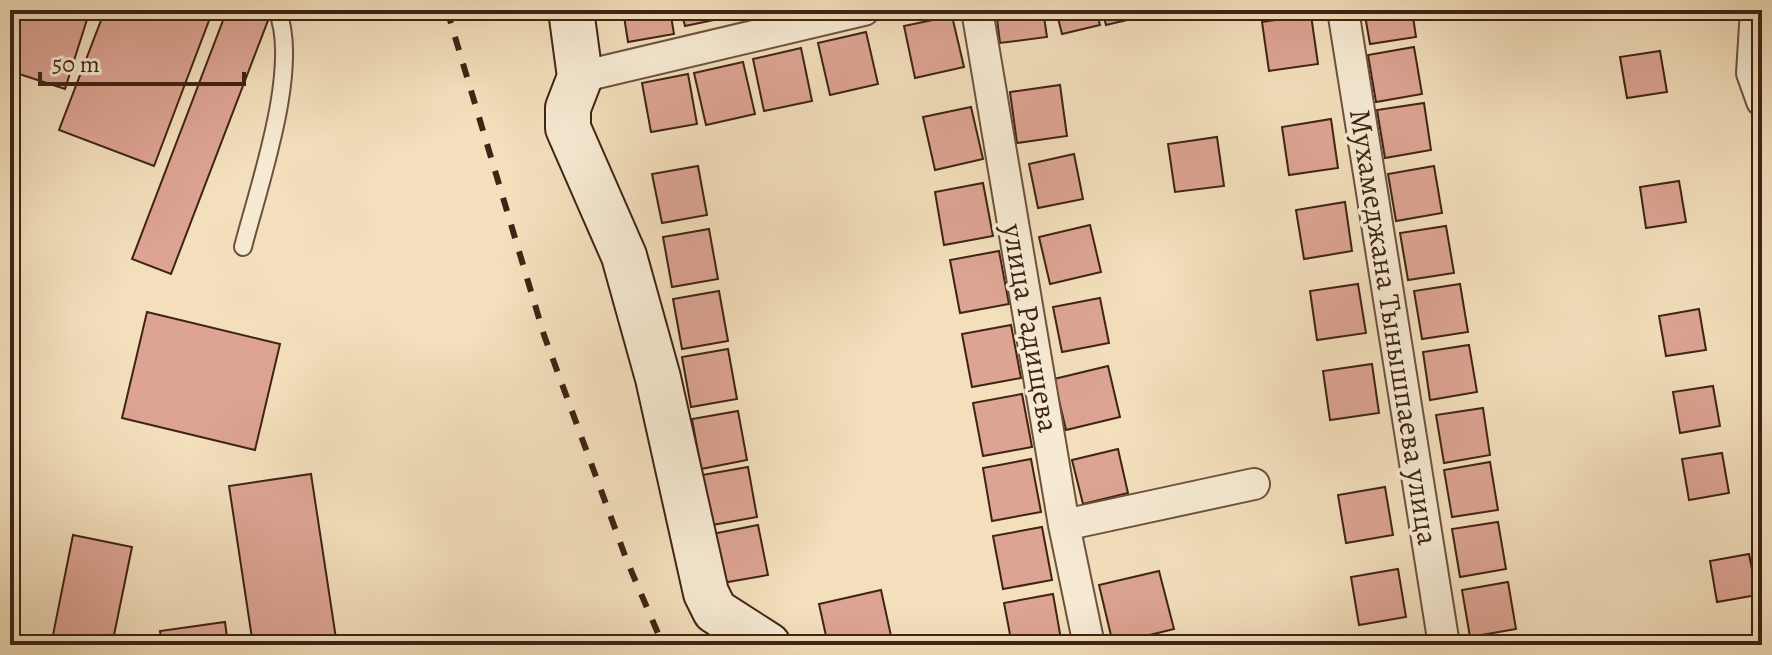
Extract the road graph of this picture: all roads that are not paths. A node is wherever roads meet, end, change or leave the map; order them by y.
1 (277, 10) edge
2 (571, 10) edge
3 (864, 10) edge
4 (977, 10) edge
5 (1343, 10) edge
6 (1756, 10) edge
7 (580, 77) junction
8 (1762, 101) edge
9 (243, 247) dead end
10 (1254, 484) dead end
11 (1064, 525) junction
12 (768, 645) edge
13 (1089, 645) edge
14 (1444, 645) edge

1 - 9 lane
2 - 7 street
3 - 7 street
4 - 11 street, улица Радищева
5 - 14 street, Мухамеджана Тынышпаева улица
6 - 8 street
7 - 12 street
10 - 11 street
11 - 13 street, улица Радищева

